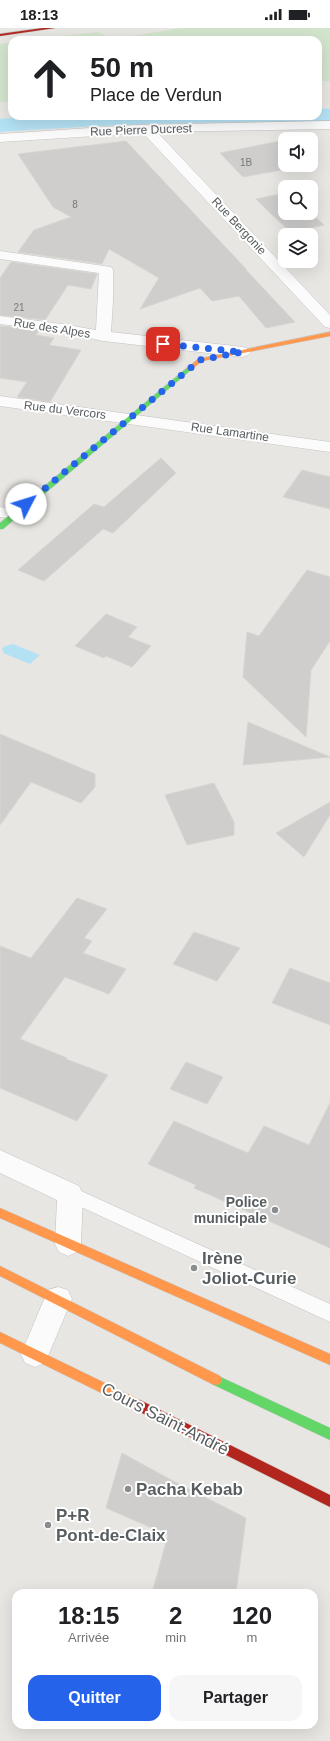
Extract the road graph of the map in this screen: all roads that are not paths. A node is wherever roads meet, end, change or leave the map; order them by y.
1 (53, 28) edge
2 (0, 35) edge
3 (330, 125) edge
4 (147, 128) junction
5 (0, 138) edge
6 (0, 255) edge
7 (0, 320) edge
8 (330, 324) edge
9 (330, 334) edge
10 (104, 336) junction
11 (242, 352) junction
12 (0, 401) edge
13 (131, 418) junction
14 (330, 446) edge
15 (8, 513) edge
16 (0, 527) edge
17 (0, 1161) edge
18 (70, 1194) junction
19 (0, 1213) edge
20 (68, 1244) junction
21 (0, 1271) edge
22 (58, 1299) junction
23 (330, 1313) edge
24 (0, 1337) edge
25 (35, 1354) junction
26 (330, 1360) edge
27 (330, 1434) edge
28 (330, 1501) edge

1 - 2 main road
3 - 4 street, Rue Pierre Ducrest
4 - 5 street, Rue Pierre Ducrest
4 - 8 street, Rue Bergonie
6 - 10 street
7 - 10 street, Rue des Alpes
9 - 11 main road
10 - 11 street, Rue des Alpes
11 - 13 main road
12 - 13 street, Rue du Vercors
13 - 14 street, Rue Lamartine
13 - 15 main road
15 - 16 main road
17 - 18 street
18 - 20 street
18 - 23 lane
19 - 20 main road
20 - 26 main road
21 - 22 main road
22 - 25 street
22 - 27 main road
24 - 25 main road, Cours Saint-André
25 - 28 main road, Cours Saint-André

